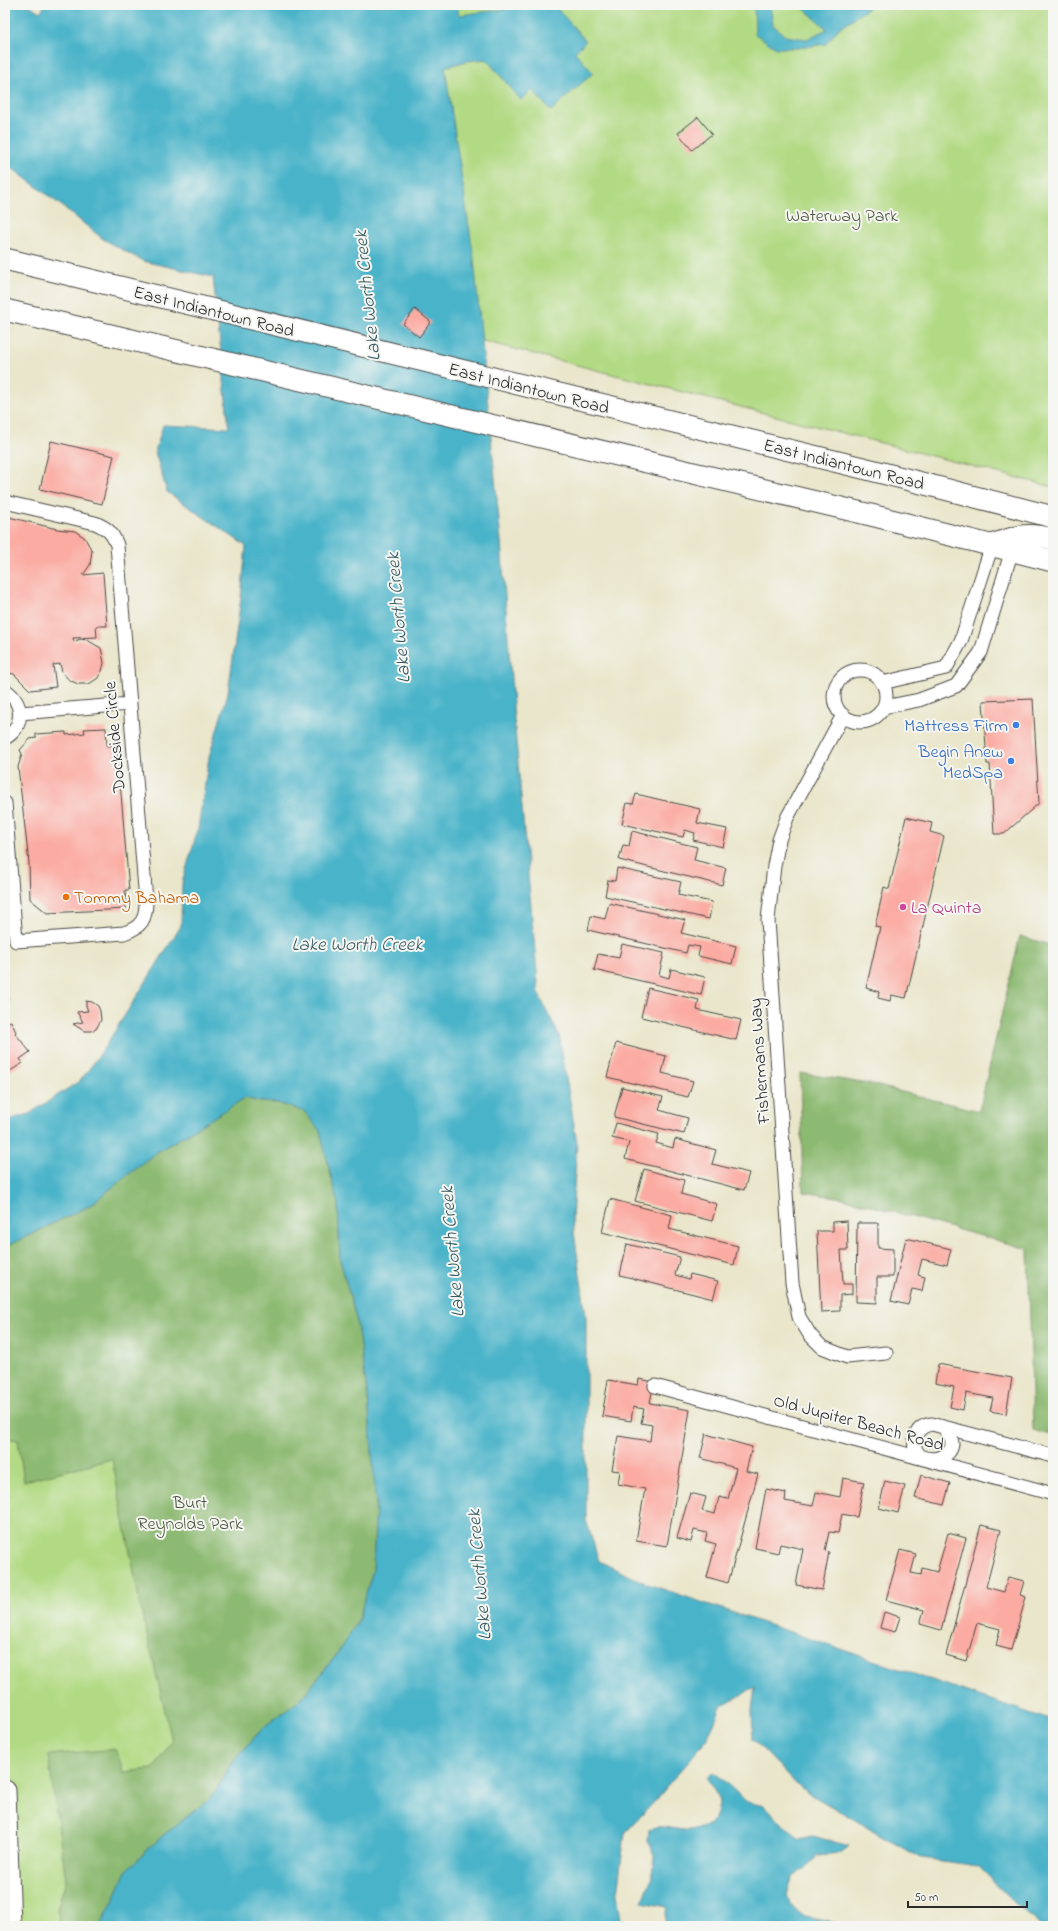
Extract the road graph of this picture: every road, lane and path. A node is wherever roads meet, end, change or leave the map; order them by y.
1 (5, 259) edge
2 (5, 310) edge
3 (5, 502) edge
4 (1053, 517) edge
5 (1053, 539) edge
6 (992, 545) junction
7 (1012, 550) junction
8 (1053, 561) edge
9 (882, 683) junction
10 (5, 690) edge
11 (130, 704) junction
12 (884, 707) junction
13 (20, 713) junction
14 (843, 715) junction
15 (5, 738) edge
16 (5, 803) edge
17 (886, 1353) dead end
18 (655, 1386) dead end
19 (944, 1428) junction
20 (1053, 1456) edge
21 (930, 1460) junction
22 (1053, 1494) edge
23 (5, 1791) edge
24 (10, 1926) edge

1 - 4 main road, East Indiantown Road
2 - 6 main road
3 - 11 street, Dockside Circle
5 - 6 main road
6 - 7 main road
6 - 9 street
7 - 8 main road
7 - 12 street
9 - 12 street
9 - 14 street
10 - 13 street
11 - 13 street
11 - 16 street, Dockside Circle
12 - 14 street
13 - 15 street
14 - 17 street, Fishermans Way
18 - 21 street, Old Jupiter Beach Road
19 - 20 street, Old Jupiter Beach Road
19 - 21 street
19 - 21 street
21 - 22 street, Old Jupiter Beach Road
23 - 24 main road

